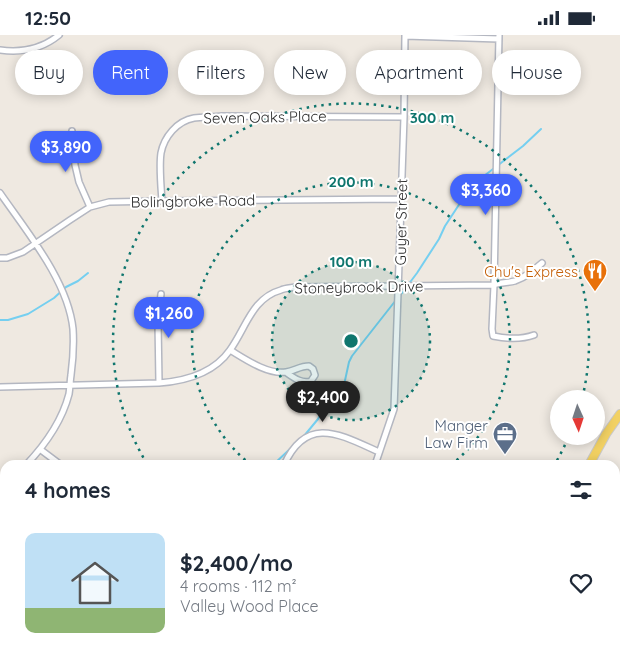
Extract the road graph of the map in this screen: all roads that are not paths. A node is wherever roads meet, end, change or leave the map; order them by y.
1 (59, 35) edge
2 (405, 36) edge
3 (499, 37) edge
4 (0, 50) edge
5 (404, 117) junction
6 (72, 131) dead end
7 (0, 193) edge
8 (400, 199) junction
9 (162, 201) junction
10 (90, 207) junction
11 (36, 244) junction
12 (0, 258) edge
13 (542, 263) dead end
14 (494, 285) junction
15 (399, 287) junction
16 (161, 294) dead end
17 (534, 335) dead end
18 (230, 350) junction
19 (287, 373) junction
20 (159, 383) junction
21 (70, 385) junction
22 (0, 387) edge
23 (620, 414) edge
24 (41, 450) junction
25 (379, 452) junction
26 (31, 460) edge
27 (54, 460) edge
28 (286, 460) edge
29 (377, 460) edge
30 (593, 460) edge

1 - 4 street
2 - 3 street
2 - 5 street, Guyer Street
3 - 14 street
5 - 8 street, Guyer Street
5 - 9 street, Seven Oaks Place
6 - 10 street
7 - 11 street
8 - 9 street, Bolingbroke Road
8 - 15 street, Guyer Street
9 - 10 street, Bolingbroke Road
10 - 11 street, Bolingbroke Road
11 - 12 street, Bolingbroke Road
11 - 21 street
13 - 14 street, Stoneybrook Drive
14 - 15 street, Stoneybrook Drive
14 - 17 street
15 - 18 street, Stoneybrook Drive
15 - 25 street, Guyer Street
16 - 20 street
18 - 19 street
18 - 20 street, Stoneybrook Drive
19 - 19 street
20 - 21 street, Stoneybrook Drive
21 - 22 street, Stoneybrook Drive
21 - 24 street
23 - 30 main road
24 - 26 street
24 - 27 street
25 - 28 street
25 - 29 street, Guyer Street

